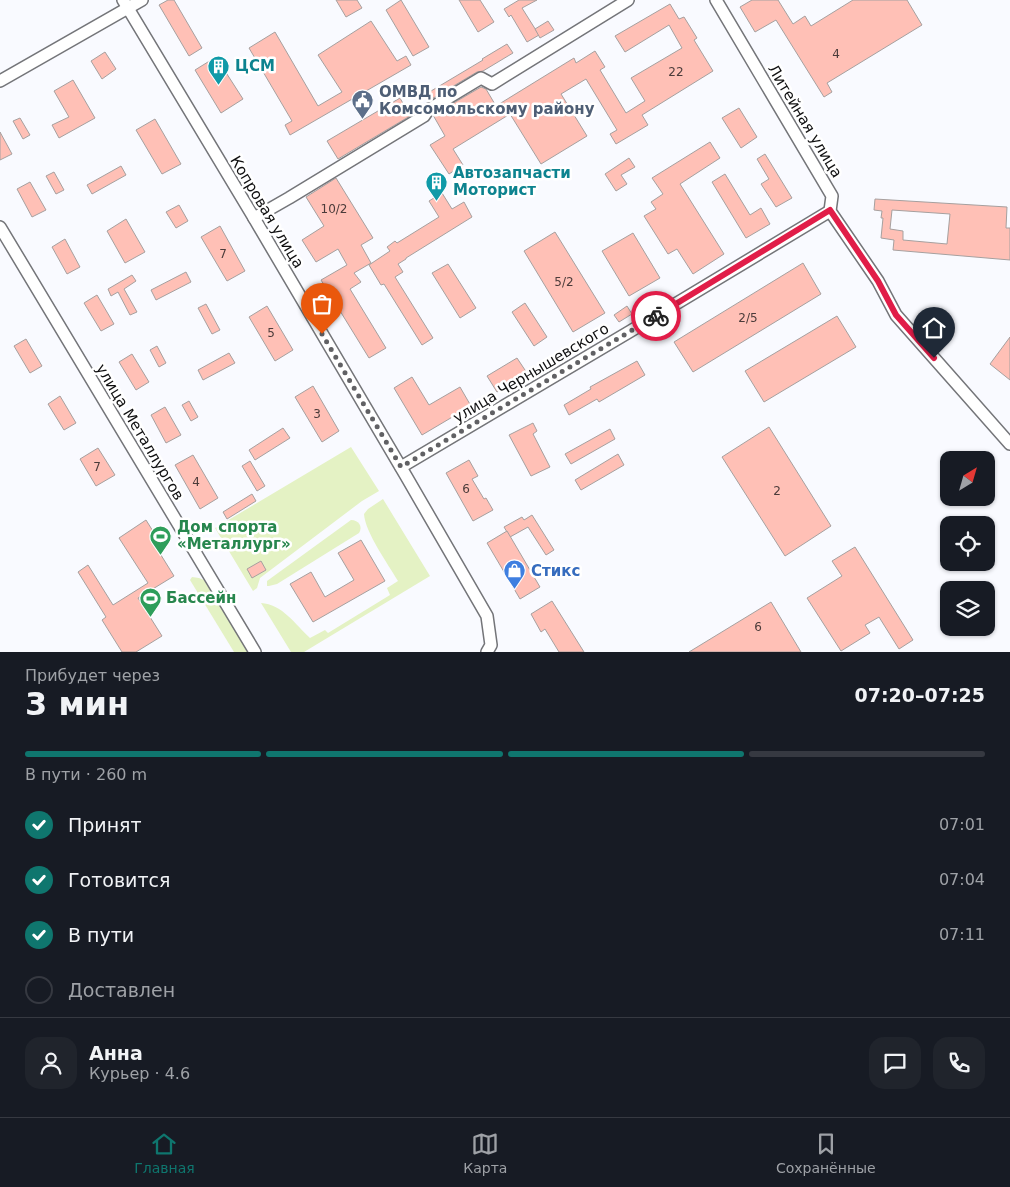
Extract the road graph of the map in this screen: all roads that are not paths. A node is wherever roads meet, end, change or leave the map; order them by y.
1 (142, 0) edge
2 (628, 0) edge
3 (716, 0) edge
4 (126, 4) edge
5 (0, 81) edge
6 (830, 210) junction
7 (254, 218) junction
8 (0, 227) edge
9 (1010, 444) edge
10 (401, 467) junction
11 (255, 652) edge
12 (487, 652) edge

1 - 4 street
2 - 7 street
3 - 6 street, Литейная улица
4 - 5 street
4 - 7 street, Копровая улица
6 - 9 street, Литейная улица
6 - 10 street, улица Чернышевского
7 - 10 street, Копровая улица
8 - 11 street, улица Металлургов
10 - 12 street, Копровая улица

